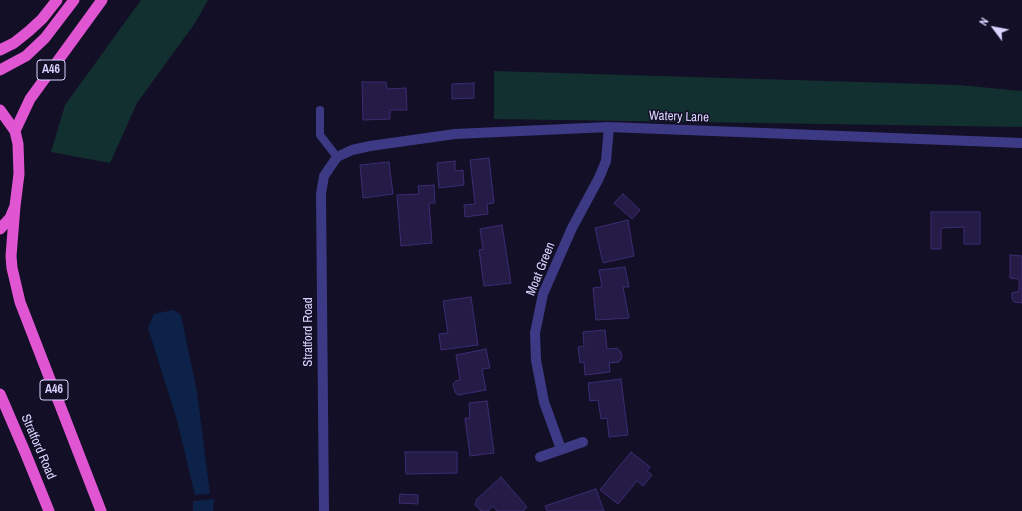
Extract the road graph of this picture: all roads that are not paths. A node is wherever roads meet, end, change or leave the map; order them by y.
1 (57, 0) edge
2 (74, 0) edge
3 (102, 0) edge
4 (0, 50) edge
5 (0, 70) edge
6 (0, 110) edge
7 (320, 110) dead end
8 (609, 127) junction
9 (15, 131) junction
10 (1022, 143) edge
11 (337, 157) junction
12 (15, 206) junction
13 (0, 230) edge
14 (0, 394) edge
15 (583, 442) dead end
16 (561, 449) junction
17 (540, 457) dead end
18 (48, 511) edge
19 (101, 511) edge
20 (324, 511) edge

1 - 4 highway
2 - 5 highway, A46
3 - 9 highway, A46
6 - 9 highway
7 - 11 lane
8 - 10 street, Watery Lane
8 - 11 street, Watery Lane
8 - 16 street, Moat Green
9 - 12 highway
11 - 20 street, Stratford Road
12 - 13 highway
12 - 19 highway, A46
14 - 18 highway, Stratford Road
15 - 16 street
16 - 17 street

